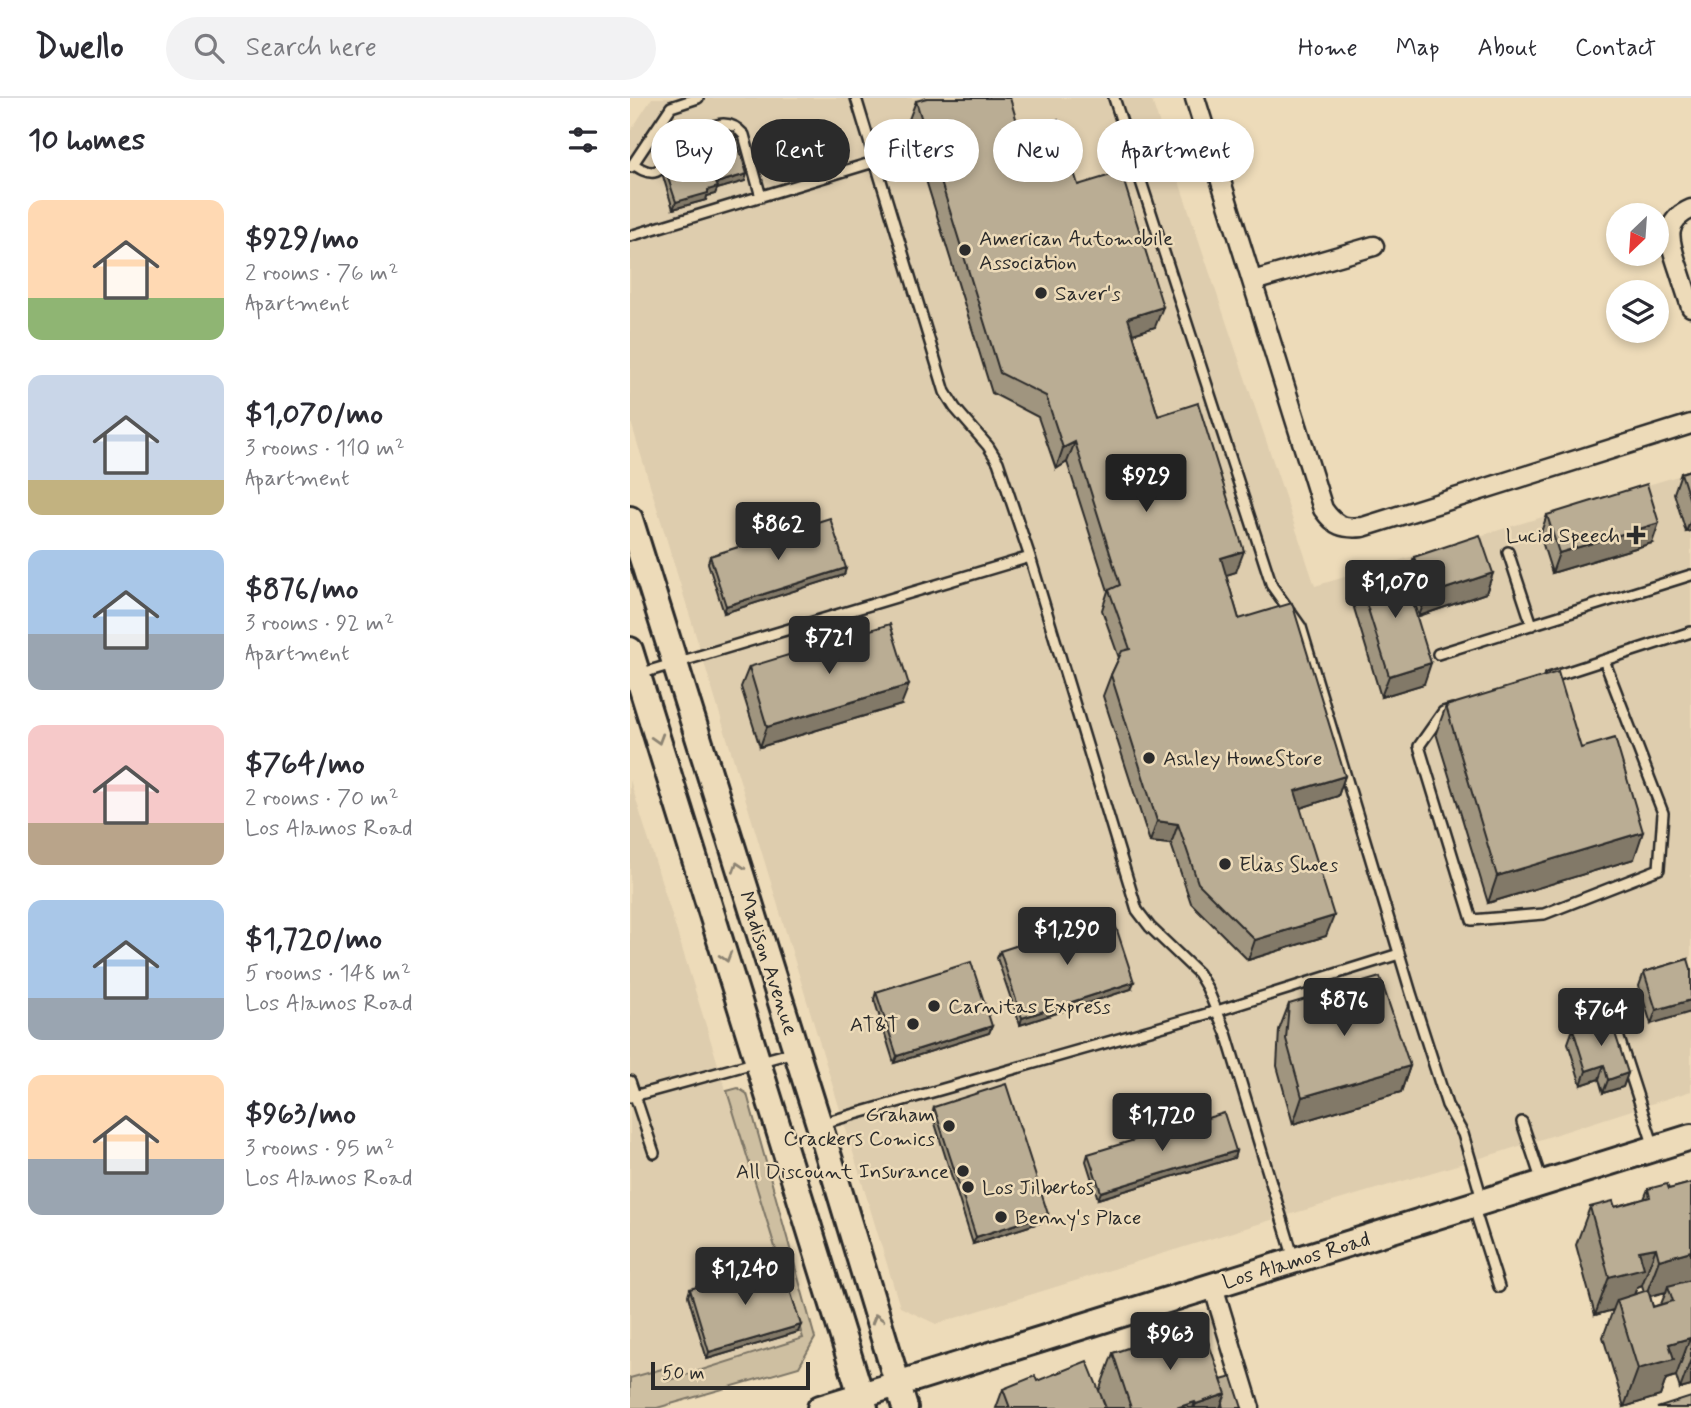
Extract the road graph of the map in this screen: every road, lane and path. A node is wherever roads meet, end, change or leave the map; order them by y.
1 (698, 98) edge
2 (856, 98) edge
3 (1114, 98) edge
4 (1195, 98) edge
5 (864, 126) edge
6 (864, 165) edge
7 (631, 166) edge
8 (880, 182) edge
9 (761, 197) junction
10 (1691, 209) edge
11 (630, 236) edge
12 (1374, 246) dead end
13 (1252, 281) junction
14 (1690, 299) edge
15 (1691, 424) edge
16 (630, 519) edge
17 (1508, 552) dead end
18 (1030, 557) junction
19 (1691, 575) edge
20 (1532, 625) junction
21 (1691, 632) edge
22 (630, 650) edge
23 (1438, 654) dead end
24 (1604, 660) junction
25 (674, 663) junction
26 (634, 676) edge
27 (1542, 680) edge
28 (1468, 704) edge
29 (1399, 954) junction
30 (1217, 1011) junction
31 (1615, 1026) edge
32 (796, 1051) junction
33 (759, 1062) junction
34 (630, 1081) edge
35 (632, 1097) edge
36 (1522, 1122) dead end
37 (819, 1124) junction
38 (1691, 1137) edge
39 (1655, 1148) junction
40 (654, 1153) dead end
41 (1542, 1183) junction
42 (1478, 1203) junction
43 (1294, 1261) junction
44 (1213, 1286) junction
45 (1499, 1287) dead end
46 (898, 1384) junction
47 (863, 1402) edge
48 (820, 1408) edge
49 (905, 1408) edge
50 (1250, 1408) edge

1 - 7 lane
2 - 5 lane
3 - 29 lane
4 - 13 street
6 - 9 lane
7 - 9 lane
8 - 18 lane
9 - 11 lane
10 - 14 street
12 - 13 street
13 - 15 street
16 - 25 main road, Madison Avenue
17 - 20 lane
18 - 25 lane
18 - 30 lane
19 - 20 lane
20 - 23 lane
21 - 24 lane
22 - 26 main road, Madison Avenue
24 - 27 lane
24 - 28 lane
25 - 26 lane
32 -> 25 main road, Madison Avenue
26 -> 33 main road, Madison Avenue
29 - 30 lane
29 - 42 lane
30 - 37 lane
30 - 43 lane
31 - 39 lane
32 - 33 lane
32 - 37 main road, Madison Avenue
33 - 35 lane
33 - 47 main road, Madison Avenue
34 - 35 lane
35 - 40 lane
36 - 41 lane
46 -> 37 main road, Madison Avenue
38 - 39 main road, Los Alamos Road
39 - 41 main road, Los Alamos Road
41 - 42 main road, Los Alamos Road
42 - 43 main road, Los Alamos Road
42 - 45 lane
43 - 44 main road, Los Alamos Road
44 - 46 main road, Los Alamos Road
44 - 50 street
46 - 47 main road, Los Alamos Road
46 - 49 main road, Madison Avenue
47 - 48 main road, Los Alamos Road

